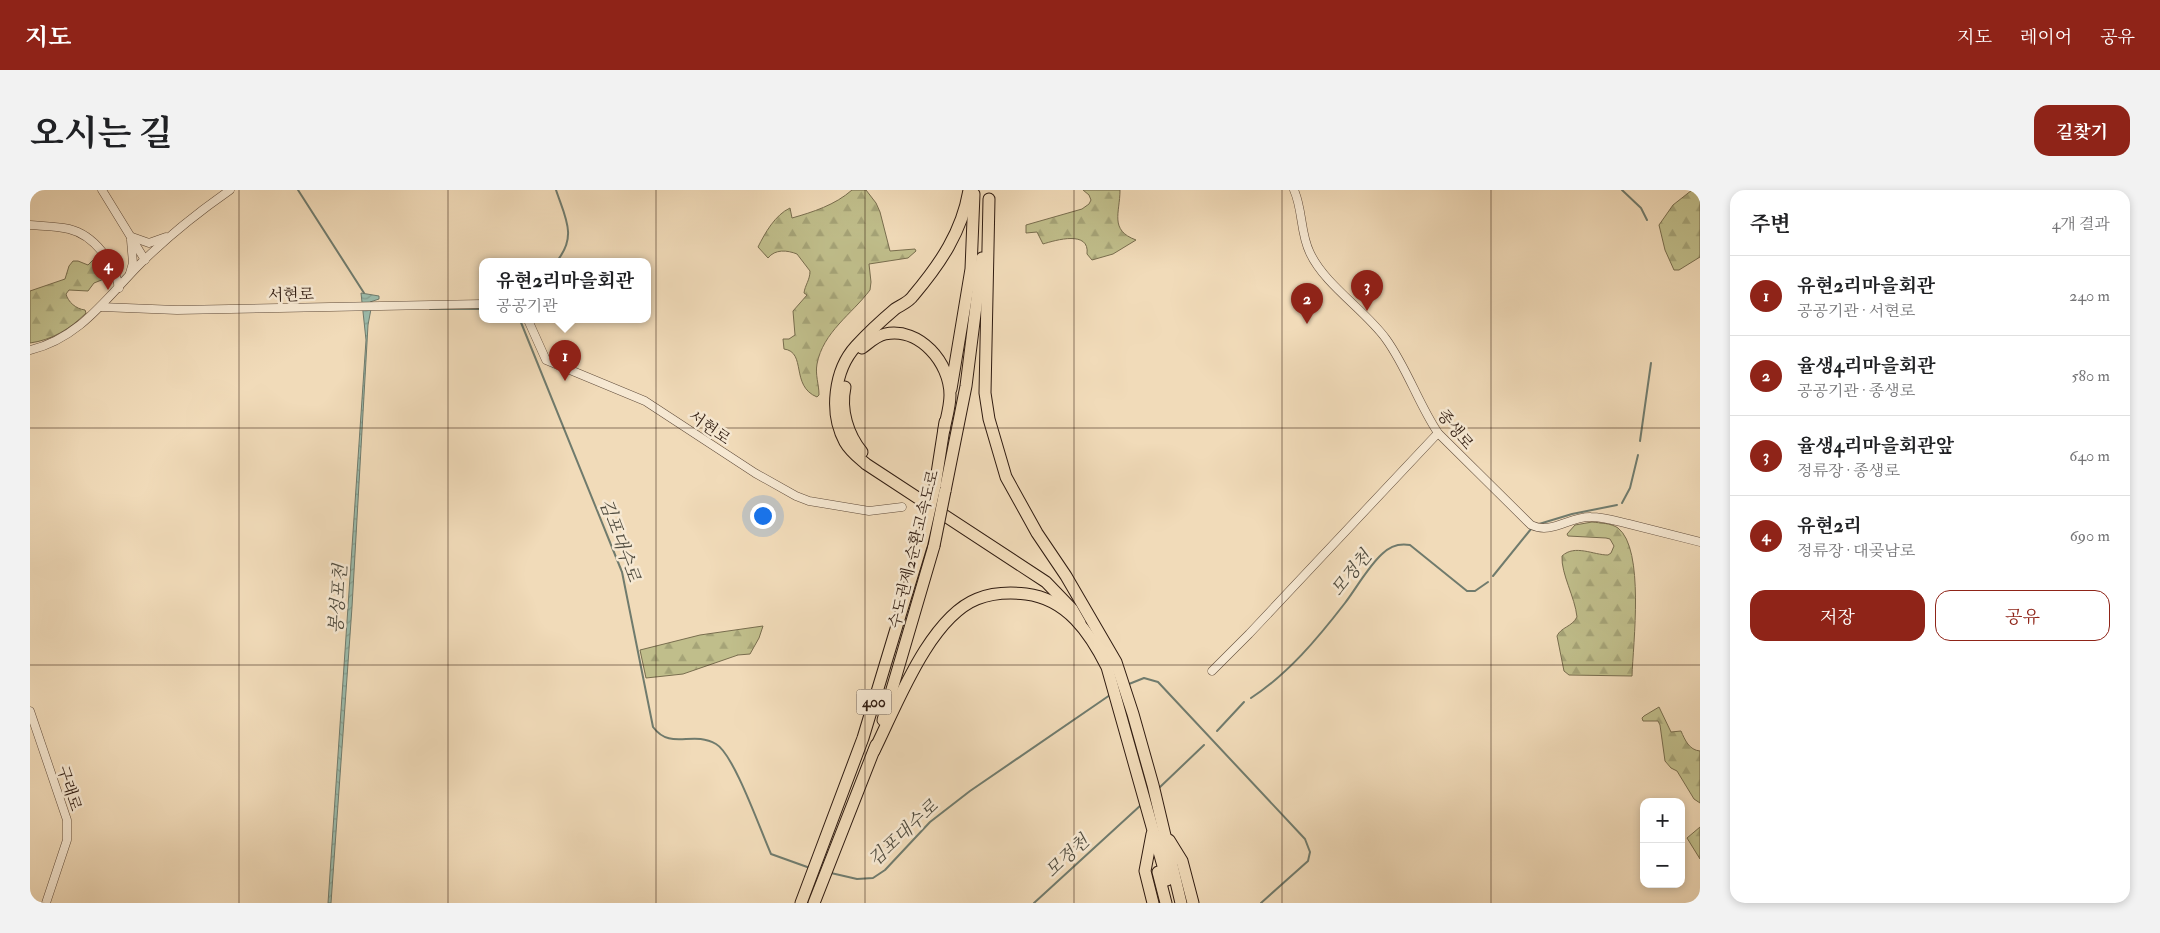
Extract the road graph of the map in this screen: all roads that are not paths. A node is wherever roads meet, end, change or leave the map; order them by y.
1 (102, 190) edge
2 (230, 190) edge
3 (969, 190) edge
4 (974, 190) edge
5 (1294, 190) edge
6 (989, 195) edge
7 (30, 225) edge
8 (173, 233) junction
9 (130, 236) junction
10 (145, 260) junction
11 (129, 277) junction
12 (119, 288) junction
13 (479, 304) edge
14 (101, 307) junction
15 (529, 323) edge
16 (30, 350) edge
17 (944, 430) junction
18 (1438, 433) junction
19 (940, 488) junction
20 (902, 507) dead end
21 (1700, 542) edge
22 (1093, 622) junction
23 (1080, 623) junction
24 (1212, 671) dead end
25 (1117, 682) junction
26 (30, 711) edge
27 (874, 751) junction
28 (1156, 830) junction
29 (814, 890) junction
30 (46, 903) edge
31 (801, 903) edge
32 (814, 903) edge
33 (1153, 903) edge
34 (1160, 903) edge
35 (1166, 903) edge
36 (1173, 903) edge
37 (1181, 903) edge
38 (1187, 903) edge
39 (1193, 903) edge

1 - 9 street
2 - 8 street
3 - 23 highway
4 - 17 highway, 수도권제2순환고속도로 / 400
5 - 18 street, 종생로
6 - 19 highway, 수도권제2순환고속도로 / 400
6 - 22 highway
7 - 12 street
8 - 9 street
8 - 10 street
9 - 10 street
9 - 11 street
10 - 11 street
11 - 12 street
12 - 14 street
13 - 14 street, 서현로
14 - 16 street
15 - 20 street, 서현로
17 - 19 highway, 수도권제2순환고속도로 / 400
17 - 22 highway
18 - 21 street, 종생로
18 - 24 street
19 - 27 highway, 수도권제2순환고속도로 / 400, bridge
19 - 29 highway, 수도권제2순환고속도로 / 400, bridge
22 - 25 highway
23 - 25 highway
23 - 27 highway
25 - 28 highway
25 - 28 highway
26 - 30 street, 구래로
27 - 29 highway, 수도권제2순환고속도로 / 400
28 - 33 highway
28 - 34 highway
28 - 35 highway
28 - 36 highway
28 - 37 highway
28 - 38 highway
28 - 39 highway
29 - 31 highway, 수도권제2순환고속도로 / 400
29 - 32 highway, 수도권제2순환고속도로 / 400

